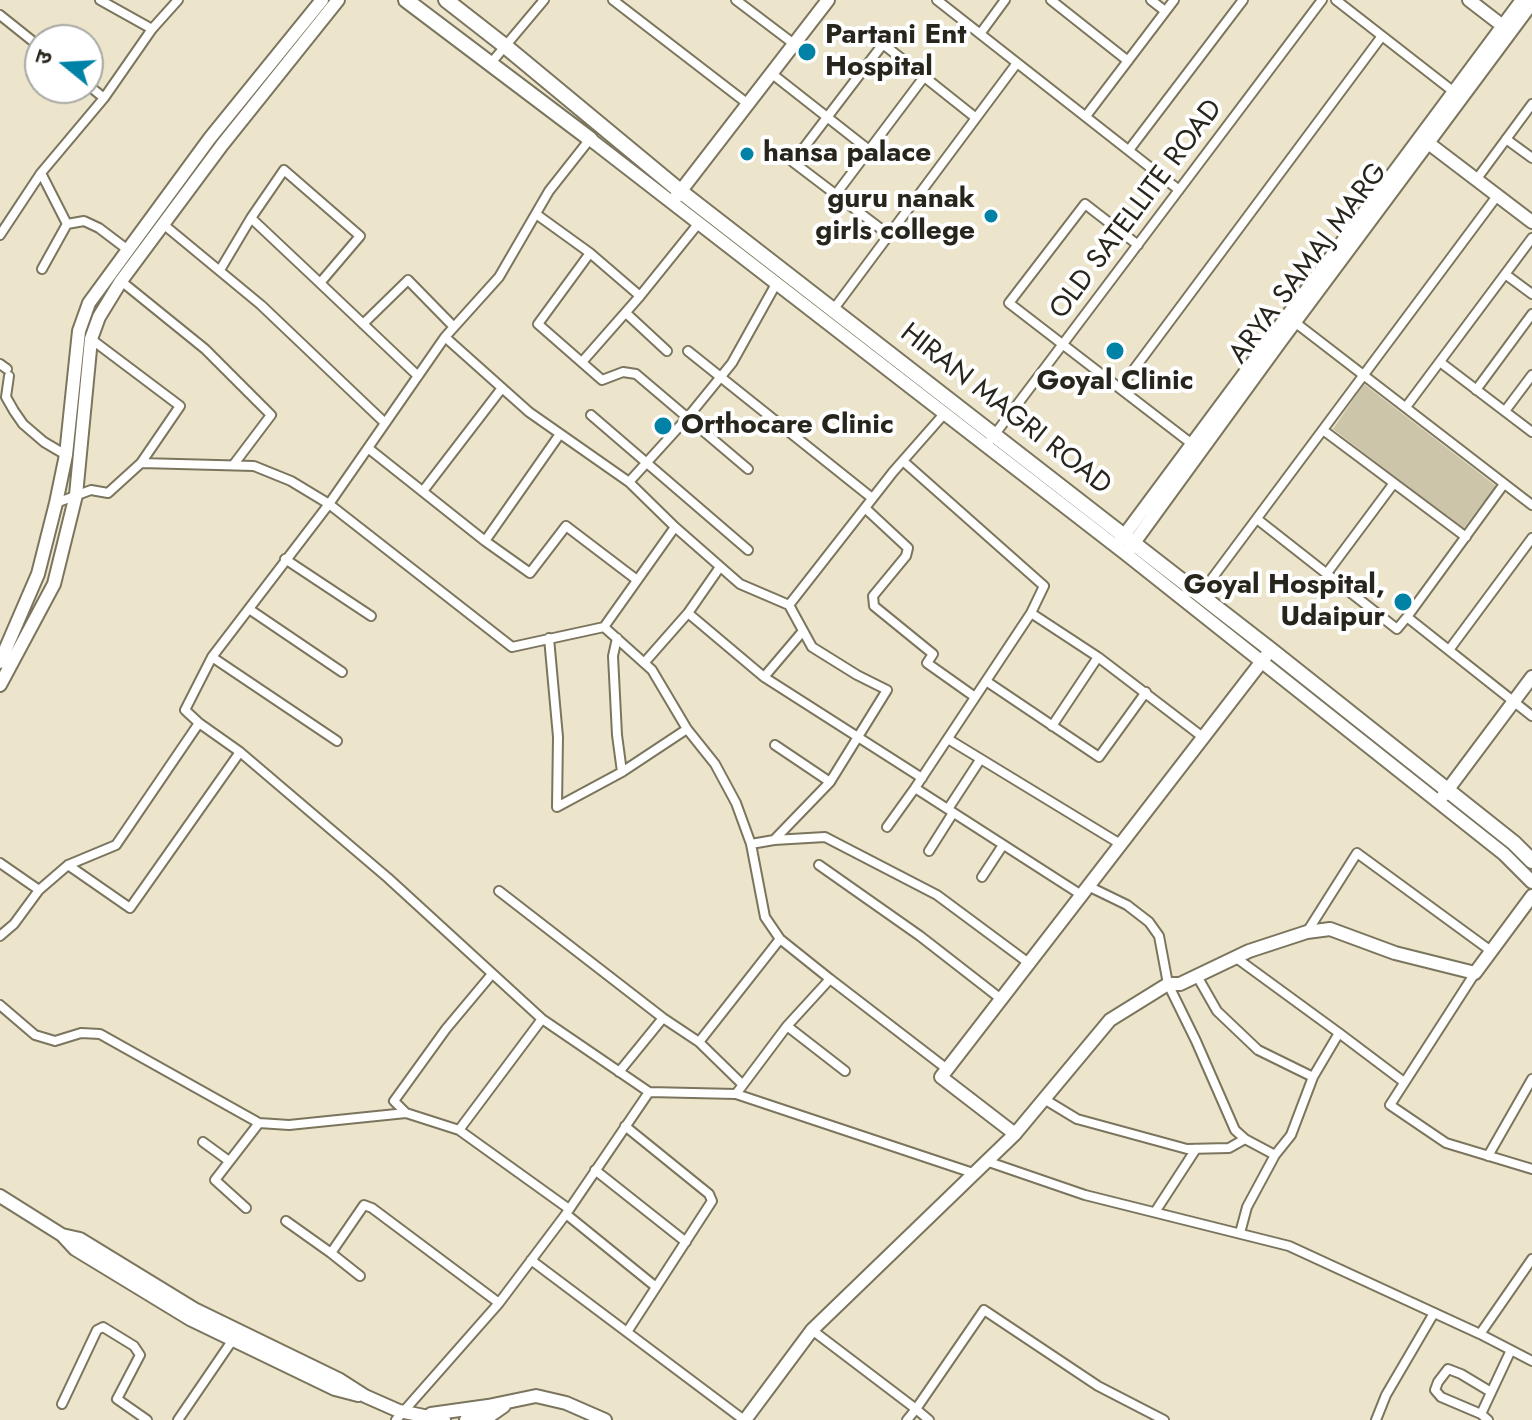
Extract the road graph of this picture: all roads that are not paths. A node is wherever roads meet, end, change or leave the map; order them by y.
1 (100, 0) edge
2 (178, 0) edge
3 (322, 0) edge
4 (338, 0) edge
5 (406, 0) edge
6 (446, 0) edge
7 (544, 0) edge
8 (613, 0) edge
9 (736, 0) edge
10 (828, 0) edge
11 (937, 0) edge
12 (1005, 0) edge
13 (1051, 0) edge
14 (1151, 0) edge
15 (1174, 0) edge
16 (1243, 0) edge
17 (1322, 0) edge
18 (1336, 0) edge
19 (1469, 0) edge
20 (1522, 0) edge
21 (1532, 3) edge
22 (1165, 11) junction
23 (0, 15) edge
24 (152, 29) junction
25 (1507, 29) junction
26 (24, 34) edge
27 (980, 34) junction
28 (1382, 36) junction
29 (794, 44) junction
30 (505, 46) junction
31 (1128, 61) junction
32 (491, 63) junction
33 (1017, 63) junction
34 (771, 73) junction
35 (924, 77) junction
36 (1454, 92) junction
37 (104, 98) edge
38 (99, 104) edge
39 (748, 104) junction
40 (1532, 104) edge
41 (828, 116) junction
42 (1086, 116) junction
43 (976, 118) junction
44 (590, 139) junction
45 (1506, 139) junction
46 (1424, 140) junction
47 (869, 150) junction
48 (1129, 150) junction
49 (1532, 158) edge
50 (41, 173) junction
51 (1476, 180) junction
52 (1179, 190) junction
53 (836, 194) junction
54 (1497, 196) junction
55 (675, 198) junction
56 (536, 214) junction
57 (251, 218) junction
58 (1532, 222) edge
59 (67, 224) junction
60 (163, 224) junction
61 (698, 224) junction
62 (0, 235) edge
63 (889, 235) junction
64 (1532, 238) edge
65 (1138, 245) junction
66 (128, 250) junction
67 (590, 253) junction
68 (42, 269) dead end
69 (220, 270) junction
70 (1505, 274) junction
71 (121, 281) junction
72 (320, 283) junction
73 (776, 284) junction
74 (1532, 294) edge
75 (640, 296) junction
76 (833, 310) junction
77 (626, 313) junction
78 (1532, 314) edge
79 (1291, 319) junction
80 (363, 324) junction
81 (454, 327) junction
82 (445, 337) junction
83 (91, 339) junction
84 (1063, 344) junction
85 (667, 351) dead end
86 (688, 351) dead end
87 (582, 362) junction
88 (1440, 362) junction
89 (5, 370) edge
90 (1364, 375) junction
91 (1532, 375) edge
92 (418, 376) junction
93 (720, 377) junction
94 (502, 388) junction
95 (1120, 388) junction
96 (1476, 390) junction
97 (1406, 407) junction
98 (1505, 411) junction
99 (944, 414) junction
100 (591, 415) dead end
101 (688, 417) junction
102 (385, 423) junction
103 (1323, 430) junction
104 (1532, 432) edge
105 (560, 434) junction
106 (990, 441) junction
107 (1192, 444) junction
108 (368, 448) junction
109 (66, 455) junction
110 (903, 461) junction
111 (141, 463) junction
112 (648, 463) junction
113 (234, 464) junction
114 (748, 469) dead end
115 (629, 482) junction
116 (1394, 483) junction
117 (1504, 484) junction
118 (423, 491) junction
119 (76, 495) junction
120 (872, 498) junction
121 (56, 503) junction
122 (329, 504) junction
123 (1532, 505) edge
124 (865, 508) junction
125 (1257, 519) junction
126 (675, 527) junction
127 (1466, 537) junction
128 (1532, 538) edge
129 (485, 541) junction
130 (1125, 545) junction
131 (748, 550) dead end
132 (285, 559) junction
133 (720, 567) junction
134 (1327, 573) junction
135 (637, 580) junction
136 (1196, 601) junction
137 (789, 605) junction
138 (249, 609) junction
139 (688, 613) junction
140 (1031, 613) junction
141 (371, 616) dead end
142 (1407, 617) junction
143 (604, 627) junction
144 (803, 631) junction
145 (549, 638) junction
146 (617, 638) junction
147 (5, 640) edge
148 (1449, 650) junction
149 (1266, 656) junction
150 (212, 657) junction
151 (1098, 657) junction
152 (0, 662) edge
153 (644, 663) junction
154 (342, 672) dead end
155 (764, 677) junction
156 (1532, 677) edge
157 (986, 681) junction
158 (0, 685) edge
159 (1146, 692) junction
160 (975, 697) junction
161 (1514, 702) junction
162 (1532, 716) edge
163 (199, 723) junction
164 (1052, 726) junction
165 (687, 729) junction
166 (858, 735) junction
167 (1204, 738) junction
168 (948, 739) junction
169 (337, 741) dead end
170 (775, 745) dead end
171 (240, 752) junction
172 (980, 760) junction
173 (622, 772) junction
174 (922, 778) junction
175 (830, 782) junction
176 (915, 788) junction
177 (1443, 796) junction
178 (950, 811) junction
179 (887, 827) dead end
180 (774, 840) junction
181 (751, 844) junction
182 (1003, 845) junction
183 (1122, 845) junction
184 (929, 851) dead end
185 (1532, 861) edge
186 (0, 863) edge
187 (68, 865) junction
188 (819, 865) dead end
189 (982, 877) dead end
190 (1532, 882) edge
191 (39, 890) junction
192 (499, 891) dead end
193 (1086, 892) junction
194 (1532, 896) edge
195 (1307, 932) junction
196 (0, 936) edge
197 (780, 939) junction
198 (1491, 951) junction
199 (1235, 957) junction
200 (1030, 964) junction
201 (1475, 973) junction
202 (492, 974) junction
203 (1197, 976) junction
204 (830, 979) junction
205 (1168, 984) junction
206 (1001, 999) junction
207 (0, 1005) edge
208 (663, 1018) junction
209 (542, 1019) junction
210 (787, 1026) junction
211 (1339, 1033) junction
212 (699, 1042) junction
213 (947, 1069) junction
214 (845, 1071) dead end
215 (619, 1072) junction
216 (1313, 1077) junction
217 (1532, 1079) edge
218 (1404, 1082) junction
219 (742, 1084) junction
220 (649, 1092) junction
221 (736, 1094) junction
222 (1044, 1099) junction
223 (406, 1113) junction
224 (259, 1123) junction
225 (625, 1126) junction
226 (459, 1130) junction
227 (1015, 1134) junction
228 (1245, 1139) junction
229 (203, 1142) dead end
230 (1196, 1149) junction
231 (1275, 1155) junction
232 (1488, 1156) junction
233 (229, 1161) junction
234 (986, 1161) junction
235 (1532, 1169) edge
236 (595, 1170) junction
237 (973, 1173) junction
238 (0, 1196) edge
239 (246, 1208) dead end
240 (567, 1211) junction
241 (1155, 1212) junction
242 (286, 1221) dead end
243 (1240, 1233) junction
244 (686, 1242) junction
245 (331, 1253) junction
246 (1532, 1259) edge
247 (531, 1260) junction
248 (360, 1276) dead end
249 (656, 1287) junction
250 (499, 1303) junction
251 (1434, 1313) junction
252 (812, 1330) junction
253 (627, 1332) junction
254 (1480, 1334) junction
255 (235, 1336) junction
256 (1511, 1350) junction
257 (1532, 1361) edge
258 (1491, 1392) junction
259 (510, 1402) junction
260 (62, 1404) dead end
261 (916, 1409) junction
262 (400, 1416) edge
263 (420, 1416) junction
264 (1485, 1417) edge
265 (485, 1418) edge
266 (147, 1420) edge
267 (178, 1420) edge
268 (444, 1420) edge
269 (466, 1420) edge
270 (605, 1420) edge
271 (744, 1420) edge
272 (907, 1420) edge
273 (929, 1420) edge
274 (1164, 1420) edge
275 (1376, 1420) edge

1 - 24 street
2 - 24 street
3 - 66 street
4 - 60 street
5 - 32 main road
6 - 30 main road, HIRAN MAGRI ROAD
7 - 30 street
8 - 39 street
9 - 29 street
10 - 29 street
11 - 27 street
12 - 27 street
13 - 31 street
14 - 22 street
15 - 22 street
16 - 48 street
17 - 52 street, OLD SATELLITE ROAD
18 - 28 street
19 - 25 street
20 - 25 street
21 - 25 street, ARYA SAMAJ MARG
22 - 31 street
23 - 26 street
24 - 37 street
25 - 36 street
25 - 46 street, ARYA SAMAJ MARG
27 - 33 street
28 - 36 street
28 - 95 street
29 - 34 street
30 - 32 street
30 - 55 main road, HIRAN MAGRI ROAD
31 - 42 street
32 - 44 main road
33 - 42 street
33 - 43 street
34 - 39 street
34 - 41 street
35 - 41 street
35 - 43 street
35 - 47 street
36 - 46 street
38 - 50 street
39 - 55 street
40 - 45 street
41 - 47 street
41 - 53 street
42 - 48 street
43 - 63 street
44 - 55 street
44 - 56 street
45 - 49 street
45 - 51 street
46 - 51 street
46 - 79 street, ARYA SAMAJ MARG
47 - 53 street
48 - 52 street
50 - 59 street
50 - 62 street
51 - 54 street
52 - 65 street, OLD SATELLITE ROAD
53 - 63 street
54 - 58 street
54 - 90 street
55 - 61 street
55 - 76 main road, HIRAN MAGRI ROAD
56 - 67 street
56 - 81 street
57 - 69 street
57 - 72 street
57 - 72 street
59 - 66 street
59 - 68 street
60 - 69 street
60 - 71 street
61 - 73 street
61 - 75 street
63 - 76 street
64 - 70 street
65 - 84 street, OLD SATELLITE ROAD
65 - 84 street
66 - 109 street
67 - 75 street
67 - 87 street
69 - 102 street
70 - 74 street
70 - 88 street
71 - 83 street
71 - 113 street
72 - 80 street
73 - 93 street
73 - 99 street
75 - 77 street
76 - 106 main road, HIRAN MAGRI ROAD
77 - 85 street
77 - 87 street
78 - 96 street
79 - 90 street
79 - 107 street
79 - 130 street, ARYA SAMAJ MARG
80 - 81 street
80 - 92 street
81 - 82 street
82 - 92 street
82 - 94 street
83 - 111 street
83 - 119 street
84 - 95 street
84 - 106 street, OLD SATELLITE ROAD
86 - 93 street
87 - 101 street
88 - 96 street
88 - 97 street
89 - 109 street
90 - 97 street
90 - 103 street
91 - 98 street
92 - 102 street
93 - 101 street
93 - 120 street
94 - 105 street
94 - 118 street
95 - 107 street
96 - 98 street
97 - 117 street
98 - 104 street
99 - 106 street
99 - 110 street
100 - 112 street
101 - 112 street
101 - 114 street
102 - 108 street
103 - 116 street
103 - 125 street
105 - 115 street
105 - 129 street
106 - 130 main road, HIRAN MAGRI ROAD
107 - 130 street
108 - 118 street
108 - 122 street
109 - 121 street
110 - 120 street
110 - 140 street
111 - 113 street
111 - 119 street
112 - 115 street
112 - 131 street
113 - 122 street
115 - 126 street
116 - 127 street
116 - 134 street
117 - 123 street
117 - 127 street
118 - 129 street
119 - 121 street
119 - 158 street
120 - 124 street
121 - 147 street
122 - 132 street
122 - 145 street
124 - 137 street
124 - 160 street
125 - 134 street
125 - 136 street
126 - 133 street
126 - 135 street
127 - 142 street
128 - 148 street
129 - 135 street
130 - 136 main road, HIRAN MAGRI ROAD
132 - 138 street
132 - 141 street
133 - 137 street
133 - 139 street
134 - 142 street
135 - 143 street
136 - 149 main road, HIRAN MAGRI ROAD
137 - 144 street
138 - 150 street
138 - 154 street
139 - 153 street
139 - 155 street
140 - 151 street
140 - 157 street
142 - 148 street
143 - 145 street
143 - 146 street
144 - 155 street
144 - 166 street
145 - 173 street
146 - 153 street
146 - 173 street
147 - 152 street
148 - 161 street
149 - 167 street
149 - 177 main road, HIRAN MAGRI ROAD
150 - 163 street
150 - 169 street
151 - 159 street
151 - 164 street
153 - 165 street
155 - 166 street
156 - 161 street
157 - 160 street
157 - 164 street
159 - 164 street
159 - 167 street
160 - 168 street
161 - 162 street
161 - 177 street
163 - 171 street
163 - 187 street
165 - 173 street
165 - 181 street
166 - 174 street
166 - 175 street
167 - 183 street
168 - 172 street
168 - 174 street
170 - 175 street
171 - 187 street
171 - 202 street
172 - 178 street
172 - 183 street
174 - 176 street
175 - 180 street
176 - 178 street
176 - 179 street
177 - 185 main road, HIRAN MAGRI ROAD
177 - 190 street
178 - 182 street
178 - 184 street
180 - 181 street
180 - 200 street
181 - 197 street
182 - 189 street
182 - 193 street
183 - 193 street
186 - 191 street
187 - 191 street
188 - 206 street
191 - 196 street
192 - 208 street
193 - 200 street
193 - 205 street
194 - 198 street
195 - 198 street
195 - 199 street
195 - 201 street
197 - 204 street
197 - 212 street
198 - 201 street
199 - 203 street
199 - 211 street
200 - 206 street
201 - 218 street
202 - 209 street
202 - 223 street
203 - 205 street
203 - 216 street
204 - 210 street
204 - 213 street
205 - 222 street
205 - 228 street
206 - 213 street
207 - 224 street
208 - 212 street
208 - 215 street
209 - 215 street
209 - 226 street
210 - 214 street
210 - 219 street
211 - 216 street
211 - 218 street
212 - 219 street
213 - 227 street
215 - 220 street
216 - 231 street
217 - 232 street
218 - 232 street
219 - 221 street
220 - 221 street
220 - 225 street
221 - 237 street
222 - 227 street
222 - 230 street
223 - 224 street
223 - 226 street
224 - 233 street
225 - 236 street
225 - 244 street
226 - 240 street
227 - 234 street
228 - 230 street
228 - 231 street
229 - 233 street
230 - 241 street
231 - 243 street
232 - 235 street
233 - 239 street
234 - 237 street
234 - 241 street
236 - 240 street
236 - 244 street
237 - 252 street
238 - 255 street
240 - 247 street
240 - 249 street
241 - 243 street
242 - 245 street
243 - 251 street
244 - 249 street
245 - 248 street
245 - 250 street
246 - 254 street
247 - 250 street
247 - 253 street
249 - 253 street
250 - 262 street
251 - 254 street
251 - 275 street
252 - 261 street
252 - 271 street
253 - 271 street
254 - 256 street
255 - 262 street
255 - 267 street
256 - 257 street
256 - 258 street
258 - 264 street
258 - 264 street
259 - 263 street
259 - 265 street
259 - 270 street
260 - 266 street
261 - 272 street
261 - 273 street
261 - 274 street
262 - 263 street
263 - 268 street
265 - 269 street

